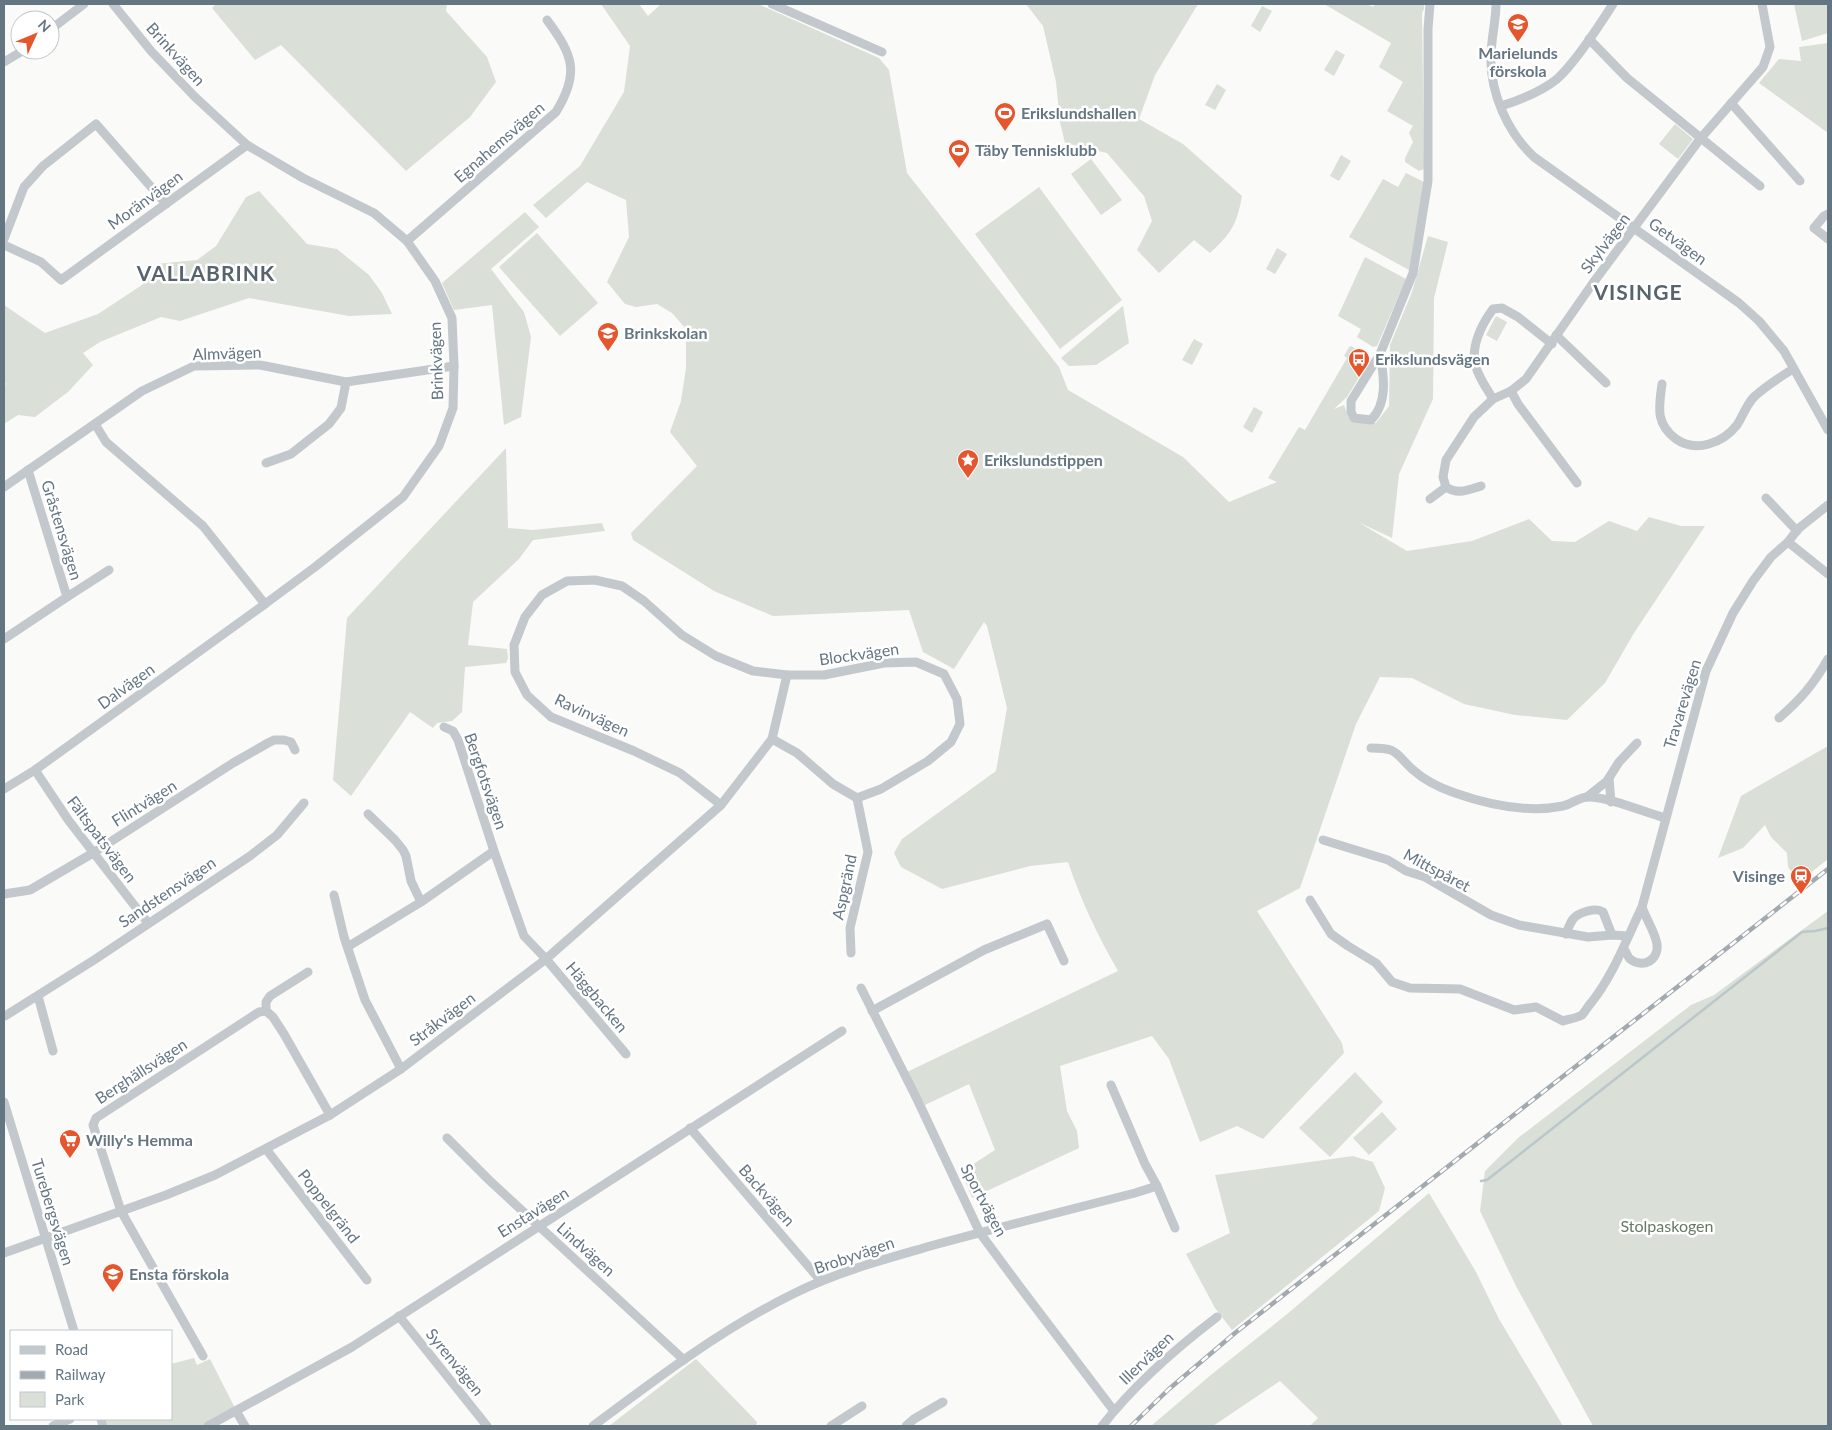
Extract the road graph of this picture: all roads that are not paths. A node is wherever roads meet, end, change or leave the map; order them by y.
1 (84, 4) edge
2 (113, 4) edge
3 (772, 4) edge
4 (1430, 4) edge
5 (1496, 4) edge
6 (1613, 4) edge
7 (1762, 4) edge
8 (547, 20) dead end
9 (60, 22) edge
10 (1589, 39) junction
11 (882, 52) dead end
12 (1731, 103) junction
13 (1501, 106) junction
14 (1700, 139) junction
15 (247, 145) junction
16 (1800, 181) dead end
17 (1760, 186) dead end
18 (166, 204) junction
19 (1828, 214) edge
20 (1634, 228) junction
21 (4, 239) edge
22 (1828, 240) edge
23 (407, 241) junction
24 (4, 246) edge
25 (1556, 334) junction
26 (1552, 344) junction
27 (1380, 354) junction
28 (454, 366) junction
29 (1793, 369) junction
30 (346, 382) junction
31 (1606, 383) dead end
32 (1662, 384) dead end
33 (1511, 391) junction
34 (1492, 398) junction
35 (95, 424) junction
36 (1827, 426) edge
37 (266, 464) dead end
38 (28, 470) junction
39 (1577, 483) dead end
40 (1481, 486) dead end
41 (4, 487) edge
42 (1446, 487) junction
43 (1766, 498) dead end
44 (1430, 500) dead end
45 (1828, 505) edge
46 (1797, 531) junction
47 (1788, 542) junction
48 (109, 570) dead end
49 (1828, 574) edge
50 (67, 598) junction
51 (265, 604) junction
52 (4, 639) edge
53 (1828, 659) edge
54 (787, 675) junction
55 (1779, 718) dead end
56 (444, 727) dead end
57 (772, 739) junction
58 (1637, 743) dead end
59 (1371, 748) dead end
60 (295, 750) dead end
61 (35, 770) junction
62 (1609, 778) junction
63 (4, 789) edge
64 (1587, 797) junction
65 (857, 798) junction
66 (1611, 802) junction
67 (304, 803) dead end
68 (720, 805) junction
69 (368, 814) dead end
70 (1665, 818) junction
71 (1323, 840) dead end
72 (494, 851) junction
73 (93, 853) junction
74 (4, 894) edge
75 (334, 895) dead end
76 (1310, 900) dead end
77 (421, 902) junction
78 (1642, 908) junction
79 (148, 923) junction
80 (1566, 934) junction
81 (1612, 935) junction
82 (1628, 936) junction
83 (349, 946) junction
84 (1624, 949) junction
85 (851, 953) dead end
86 (546, 959) junction
87 (1064, 961) dead end
88 (308, 972) dead end
89 (862, 988) dead end
90 (38, 996) junction
91 (266, 1011) junction
92 (872, 1011) junction
93 (5, 1016) edge
94 (842, 1031) dead end
95 (53, 1051) dead end
96 (626, 1054) dead end
97 (401, 1069) junction
98 (1111, 1086) dead end
99 (4, 1102) edge
100 (330, 1115) junction
101 (690, 1128) junction
102 (447, 1138) dead end
103 (266, 1149) junction
104 (1157, 1186) junction
105 (121, 1211) junction
106 (540, 1226) junction
107 (1175, 1228) dead end
108 (980, 1232) junction
109 (45, 1239) junction
110 (4, 1253) edge
111 (367, 1280) dead end
112 (821, 1281) junction
113 (399, 1316) junction
114 (1216, 1317) dead end
115 (74, 1330) edge
116 (203, 1356) dead end
117 (684, 1360) junction
118 (944, 1402) dead end
119 (862, 1406) dead end
120 (1114, 1410) junction
121 (236, 1411) junction
122 (68, 1420) edge
123 (53, 1426) edge
124 (208, 1426) edge
125 (245, 1426) edge
126 (487, 1426) edge
127 (593, 1426) edge
128 (831, 1426) edge
129 (906, 1426) edge
130 (1102, 1426) edge

1 - 9 street
2 - 15 street, Brinkvägen
3 - 11 street
4 - 27 street
5 - 13 street, Getvägen
6 - 10 street
7 - 12 street, Skylvägen
8 - 23 street, Egnahemsvägen
10 - 13 street
10 - 14 street
12 - 14 street, Skylvägen
12 - 16 street
13 - 20 street, Getvägen
14 - 17 street
14 - 20 street, Skylvägen
15 - 18 street, Moränvägen
15 - 23 street, Brinkvägen
18 - 21 street
18 - 24 street, Moränvägen
19 - 22 street
20 - 25 street, Skylvägen
20 - 29 street, Getvägen
23 - 28 street, Brinkvägen
25 - 26 street, Skylvägen
25 - 31 street
26 - 33 street, Skylvägen
26 - 34 street
27 - 27 street
28 - 30 street, Almvägen
28 - 51 street, Brinkvägen
29 - 32 street
29 - 36 street, Getvägen
30 - 35 street, Almvägen
30 - 37 street
33 - 34 street, Skylvägen
33 - 39 street
34 - 42 street, Skylvägen
35 - 38 street, Almvägen
35 - 51 street
38 - 41 street, Almvägen
38 - 50 street, Gråstensvägen
40 - 42 street
42 - 44 street
43 - 46 street
45 - 46 street, Travarevägen
46 - 47 street, Travarevägen
47 - 49 street
47 - 70 street, Travarevägen
48 - 50 street, Gråstensvägen
50 - 52 street, Gråstensvägen
51 - 61 street, Dalvägen
53 - 55 street
54 - 57 street, Stråkvägen
54 - 65 street, Blockvägen
54 - 68 street, Ravinvägen
56 - 72 street, Bergfotsvägen
57 - 65 street
57 - 68 street, Stråkvägen
58 - 62 street
59 - 64 street
60 - 73 street, Flintvägen
61 - 63 street, Dalvägen
61 - 73 street, Fältspatsvägen
62 - 64 street
62 - 66 street
64 - 66 street
65 - 85 street, Aspgränd
66 - 70 street
67 - 79 street, Sandstensvägen
68 - 86 street, Stråkvägen
69 - 77 street
70 - 78 street, Travarevägen
71 - 80 street, Mittspåret
72 - 77 street, Bergfotsvägen
72 - 86 street, Bergfotsvägen
73 - 74 street, Flintvägen
73 - 79 street, Fältspatsvägen
75 - 83 street
76 - 84 street, Travarevägen
77 - 83 street, Bergfotsvägen
78 - 82 street, Travarevägen
78 - 84 street
79 - 90 street, Sandstensvägen
80 - 81 street, Mittspåret
80 - 81 street
81 - 82 street, Mittspåret
82 - 84 street, Travarevägen
83 - 97 street
86 - 96 street, Häggbacken
86 - 97 street, Stråkvägen
87 - 92 street
88 - 91 street
89 - 92 street, Sportvägen
90 - 93 street, Sandstensvägen
90 - 95 street
91 - 100 street
91 - 105 street, Berghällsvägen
92 - 108 street, Sportvägen
94 - 101 street, Enstavägen
97 - 100 street, Stråkvägen
98 - 104 street
99 - 109 street, Turebergsvägen
100 - 103 street, Stråkvägen
101 - 106 street, Enstavägen
101 - 112 street, Backvägen
102 - 106 street, Lindvägen
103 - 105 street, Stråkvägen
103 - 111 street, Poppelgränd
104 - 107 street
104 - 108 street, Brobyvägen
105 - 109 street, Stråkvägen
105 - 116 street, Berghällsvägen
106 - 113 street, Enstavägen
106 - 117 street, Lindvägen
108 - 112 street, Brobyvägen
108 - 120 street, Sportvägen
109 - 110 street, Stråkvägen
109 - 115 street, Turebergsvägen
112 - 117 street, Brobyvägen
113 - 121 street, Enstavägen
113 - 126 street, Syrenvägen
114 - 120 street, Illervägen
117 - 127 street, Brobyvägen
118 - 129 street
119 - 128 street
120 - 130 street, Illervägen
121 - 124 street, Enstavägen
121 - 125 street
122 - 123 street

